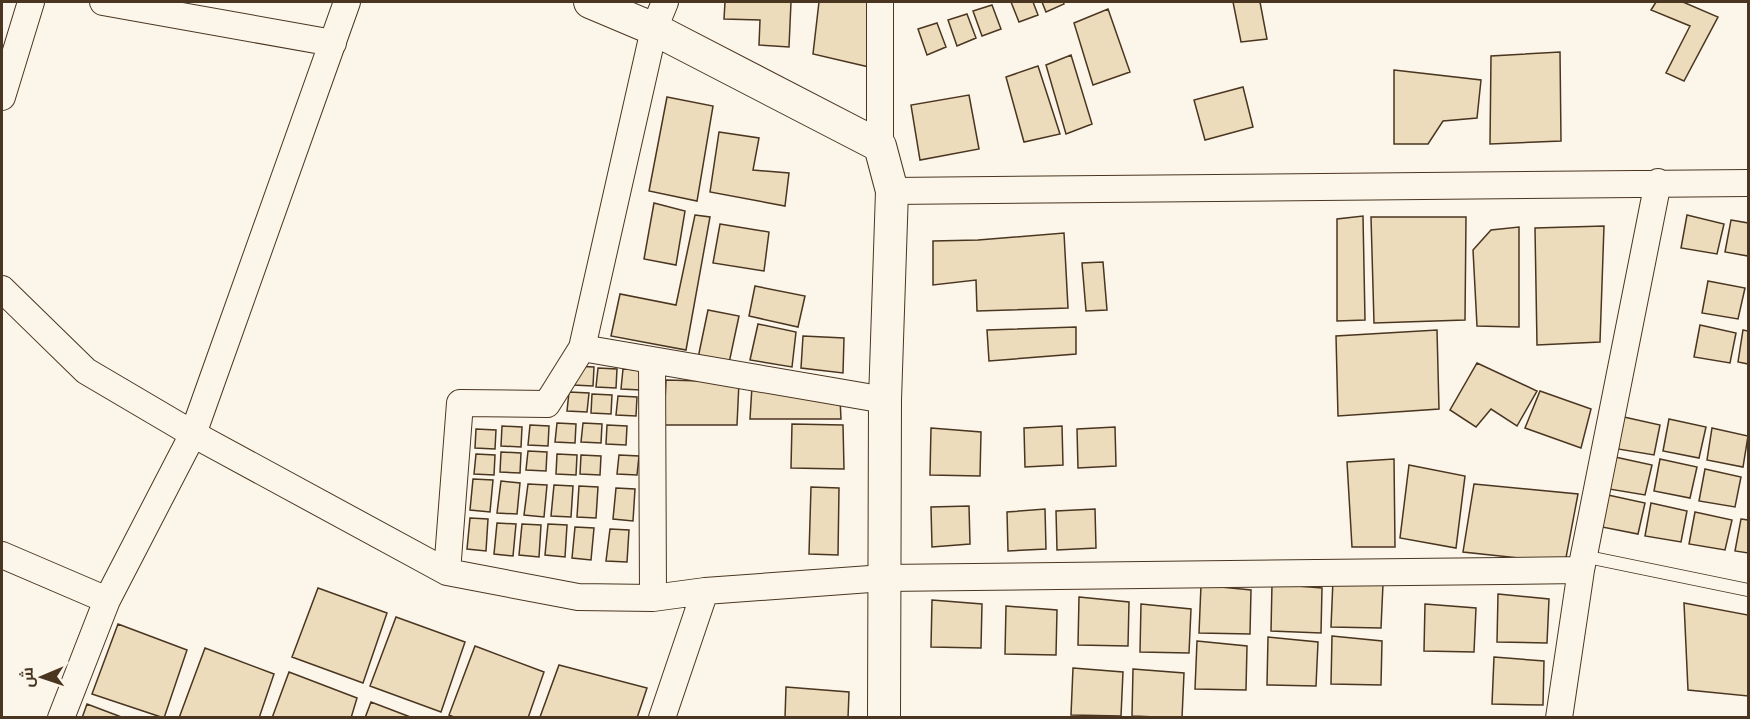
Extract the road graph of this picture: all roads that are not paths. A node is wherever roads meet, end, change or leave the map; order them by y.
1 (31, 2) edge
2 (103, 2) edge
3 (346, 2) edge
4 (590, 2) edge
5 (880, 2) edge
6 (659, 15) edge
7 (333, 43) junction
8 (2, 97) edge
9 (880, 146) junction
10 (1658, 182) junction
11 (1749, 183) edge
12 (892, 191) junction
13 (2, 289) edge
14 (582, 348) junction
15 (652, 360) junction
16 (885, 400) junction
17 (193, 434) junction
18 (2, 555) edge
19 (1582, 563) junction
20 (447, 572) junction
21 (884, 578) junction
22 (1749, 590) edge
23 (705, 591) junction
24 (653, 598) junction
25 (107, 600) junction
26 (61, 717) edge
27 (662, 717) edge
28 (884, 717) edge
29 (1559, 717) edge

1 - 8 street
2 - 7 street
3 - 7 street
4 - 6 street
5 - 9 street
6 - 9 street
6 - 14 street
7 - 17 street
9 - 12 street
10 - 11 street
10 - 12 street
10 - 19 street
12 - 16 street
13 - 17 street
14 - 15 street
14 - 20 street
15 - 16 street
15 - 24 street
16 - 21 street
17 - 20 street
17 - 25 street
18 - 25 street
19 - 21 street
19 - 22 lane
19 - 29 street
20 - 24 street
21 - 23 street
21 - 28 street
23 - 24 street
23 - 27 street
25 - 26 street

